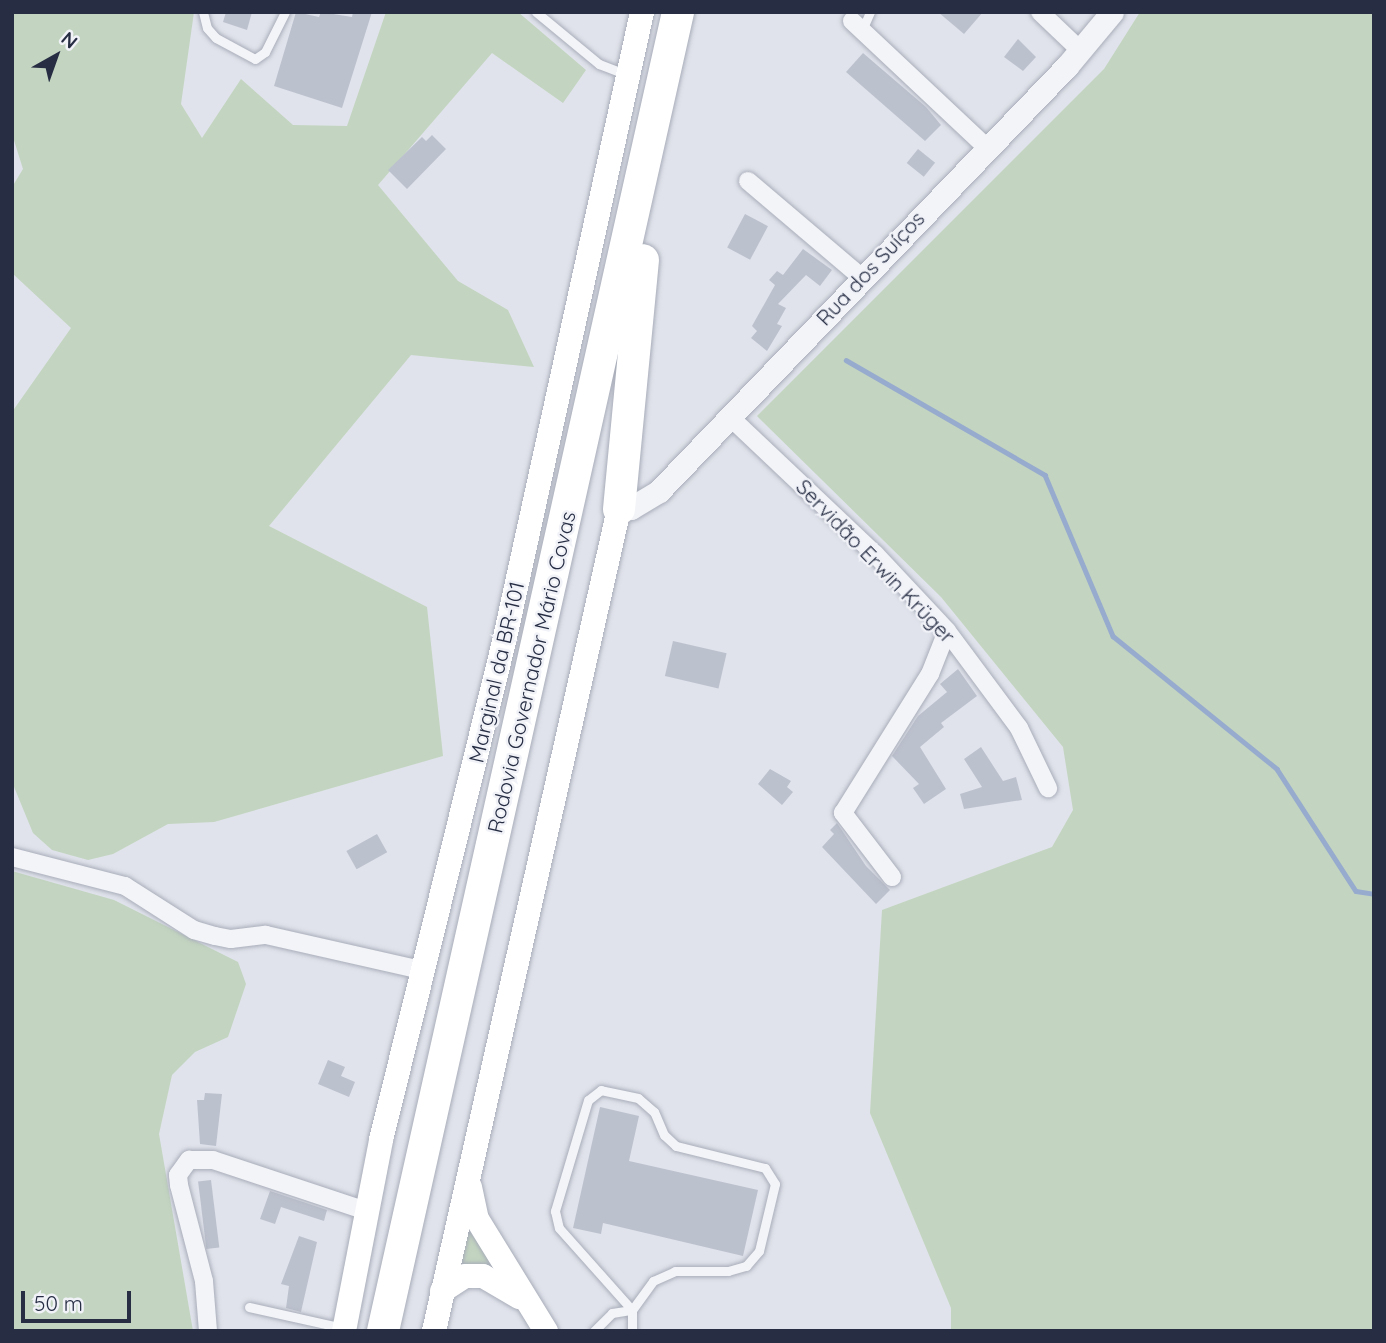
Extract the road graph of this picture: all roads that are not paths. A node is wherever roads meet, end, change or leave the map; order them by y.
1 (203, 12) edge
2 (285, 12) edge
3 (536, 12) edge
4 (642, 12) edge
5 (678, 12) edge
6 (698, 12) edge
7 (870, 12) edge
8 (1040, 12) edge
9 (1112, 12) edge
10 (857, 25) joint
11 (1081, 51) junction
12 (628, 76) junction
13 (986, 147) junction
14 (748, 181) dead end
15 (643, 260) junction
16 (861, 277) junction
17 (731, 418) junction
18 (619, 509) junction
19 (947, 631) junction
20 (1048, 789) dead end
21 (12, 857) edge
22 (892, 877) dead end
23 (421, 971) junction
24 (468, 1182) junction
25 (366, 1211) junction
26 (442, 1291) junction
27 (522, 1300) junction
28 (249, 1307) dead end
29 (632, 1310) junction
30 (306, 1318) junction
31 (344, 1329) edge
32 (208, 1331) edge
33 (302, 1331) edge
34 (383, 1331) edge
35 (404, 1331) edge
36 (433, 1331) edge
37 (545, 1331) edge
38 (594, 1331) edge
39 (632, 1331) edge

1 - 2 lane
3 - 12 lane
4 - 12 main road, Marginal da BR-101
5 - 34 highway, Rodovia Governador Mário Covas
6 - 15 highway, Rodovia Governador Mário Covas
7 - 10 lane
8 - 11 street
9 - 11 street, Rua dos Suíços
10 - 13 street
11 - 13 street, Rua dos Suíços
12 - 23 main road, Marginal da BR-101
13 - 16 street, Rua dos Suíços
14 - 16 street
15 - 18 highway
15 - 35 highway, Rodovia Governador Mário Covas
16 - 17 street, Rua dos Suíços
17 - 18 street, Rua dos Suíços
17 - 19 street, Servidão Erwin Krüger
18 - 24 main road
19 - 20 street, Servidão Erwin Krüger
19 - 22 street
21 - 23 street
23 - 25 main road, Marginal da BR-101
24 - 26 main road
24 - 27 main road
25 - 31 main road, Marginal da BR-101
25 - 32 street
26 - 27 main road
26 - 36 main road
27 - 37 main road
28 - 30 lane
29 - 29 lane
29 - 38 lane
29 - 39 lane
30 - 31 lane
30 - 33 lane

